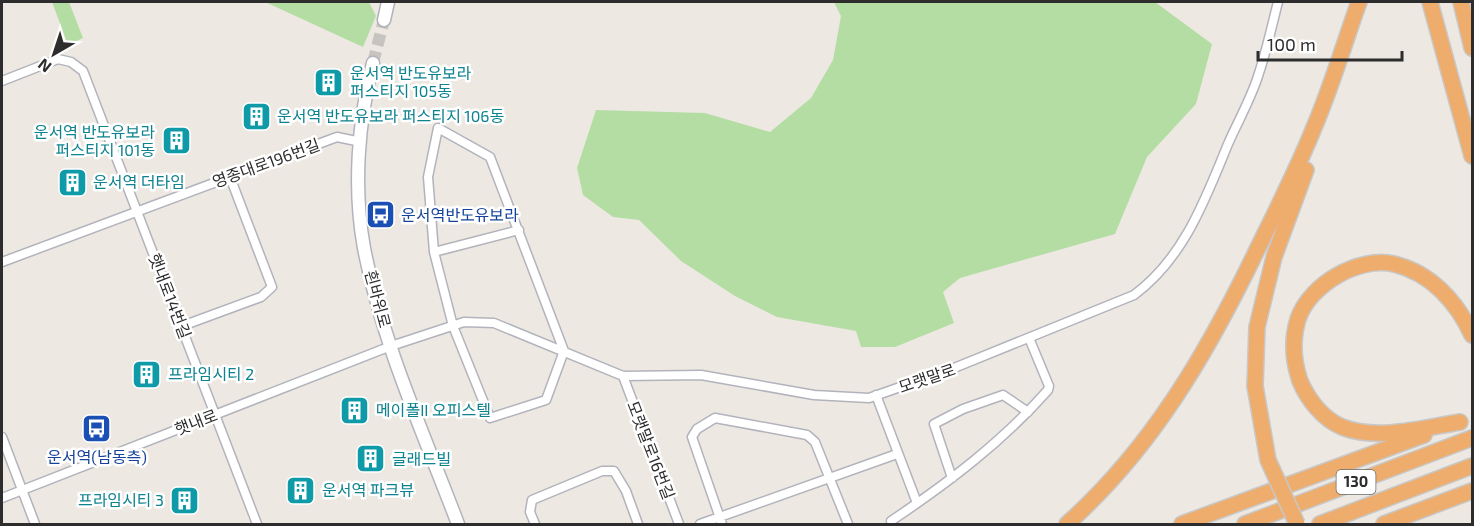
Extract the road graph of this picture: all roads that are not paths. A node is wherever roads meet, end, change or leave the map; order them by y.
1 (388, 2) edge
2 (1278, 2) edge
3 (1359, 2) edge
4 (1430, 2) edge
5 (1461, 2) edge
6 (384, 20) tunnel mouth
7 (1473, 48) edge
8 (373, 63) tunnel mouth
9 (2, 81) edge
10 (361, 142) junction
11 (1473, 156) edge
12 (230, 177) junction
13 (138, 212) junction
14 (519, 230) junction
15 (434, 252) junction
16 (2, 262) edge
17 (182, 326) junction
18 (453, 326) junction
19 (1473, 335) edge
20 (1029, 338) junction
21 (391, 346) junction
22 (564, 351) junction
23 (623, 376) junction
24 (876, 395) junction
25 (1028, 412) junction
26 (214, 415) junction
27 (1466, 420) edge
28 (2, 437) edge
29 (1470, 439) edge
30 (897, 454) junction
31 (1472, 466) edge
32 (831, 478) junction
33 (952, 478) junction
34 (22, 490) junction
35 (1473, 490) edge
36 (2, 498) edge
37 (917, 503) junction
38 (721, 520) edge
39 (891, 520) dead end
40 (35, 525) edge
41 (257, 525) edge
42 (458, 525) edge
43 (535, 525) edge
44 (638, 525) edge
45 (679, 525) edge
46 (700, 525) edge
47 (848, 525) edge
48 (1067, 525) edge
49 (1182, 525) edge
50 (1245, 525) edge
51 (1297, 525) edge
52 (1320, 525) edge
53 (1384, 525) edge

1 - 6 street
2 - 20 street, 모랫말로
3 - 48 highway
3 - 51 highway, bridge
4 - 11 highway
5 - 7 highway
8 - 10 street, 흰바위로
9 - 13 street
10 - 12 street, 영종대로196번길
10 - 21 street, 흰바위로
12 - 13 street, 영종대로196번길
12 - 17 street
13 - 16 street, 영종대로196번길
13 - 17 street, 햇내로14번길
14 - 15 street
14 - 15 street
14 - 22 street
15 - 18 street
17 - 26 street, 햇내로14번길
18 - 21 street, 모랫말로
18 - 22 street, 모랫말로
18 - 22 street
19 - 27 highway
20 - 24 street, 모랫말로
20 - 25 street
21 - 26 street, 햇내로
21 - 42 street, 흰바위로
22 - 23 street, 모랫말로
23 - 24 street, 모랫말로
23 - 45 street, 모랫말로16번길
24 - 30 street
25 - 33 street
25 - 33 street
26 - 34 street, 햇내로
26 - 41 street, 햇내로14번길
27 - 49 highway
28 - 34 street
29 - 50 highway, 130
30 - 32 street
30 - 37 street
31 - 52 highway, 130
32 - 38 street
32 - 38 street
32 - 47 street
33 - 37 street
34 - 36 street, 햇내로
34 - 40 street
35 - 53 highway
37 - 39 street
38 - 46 street
43 - 44 street

